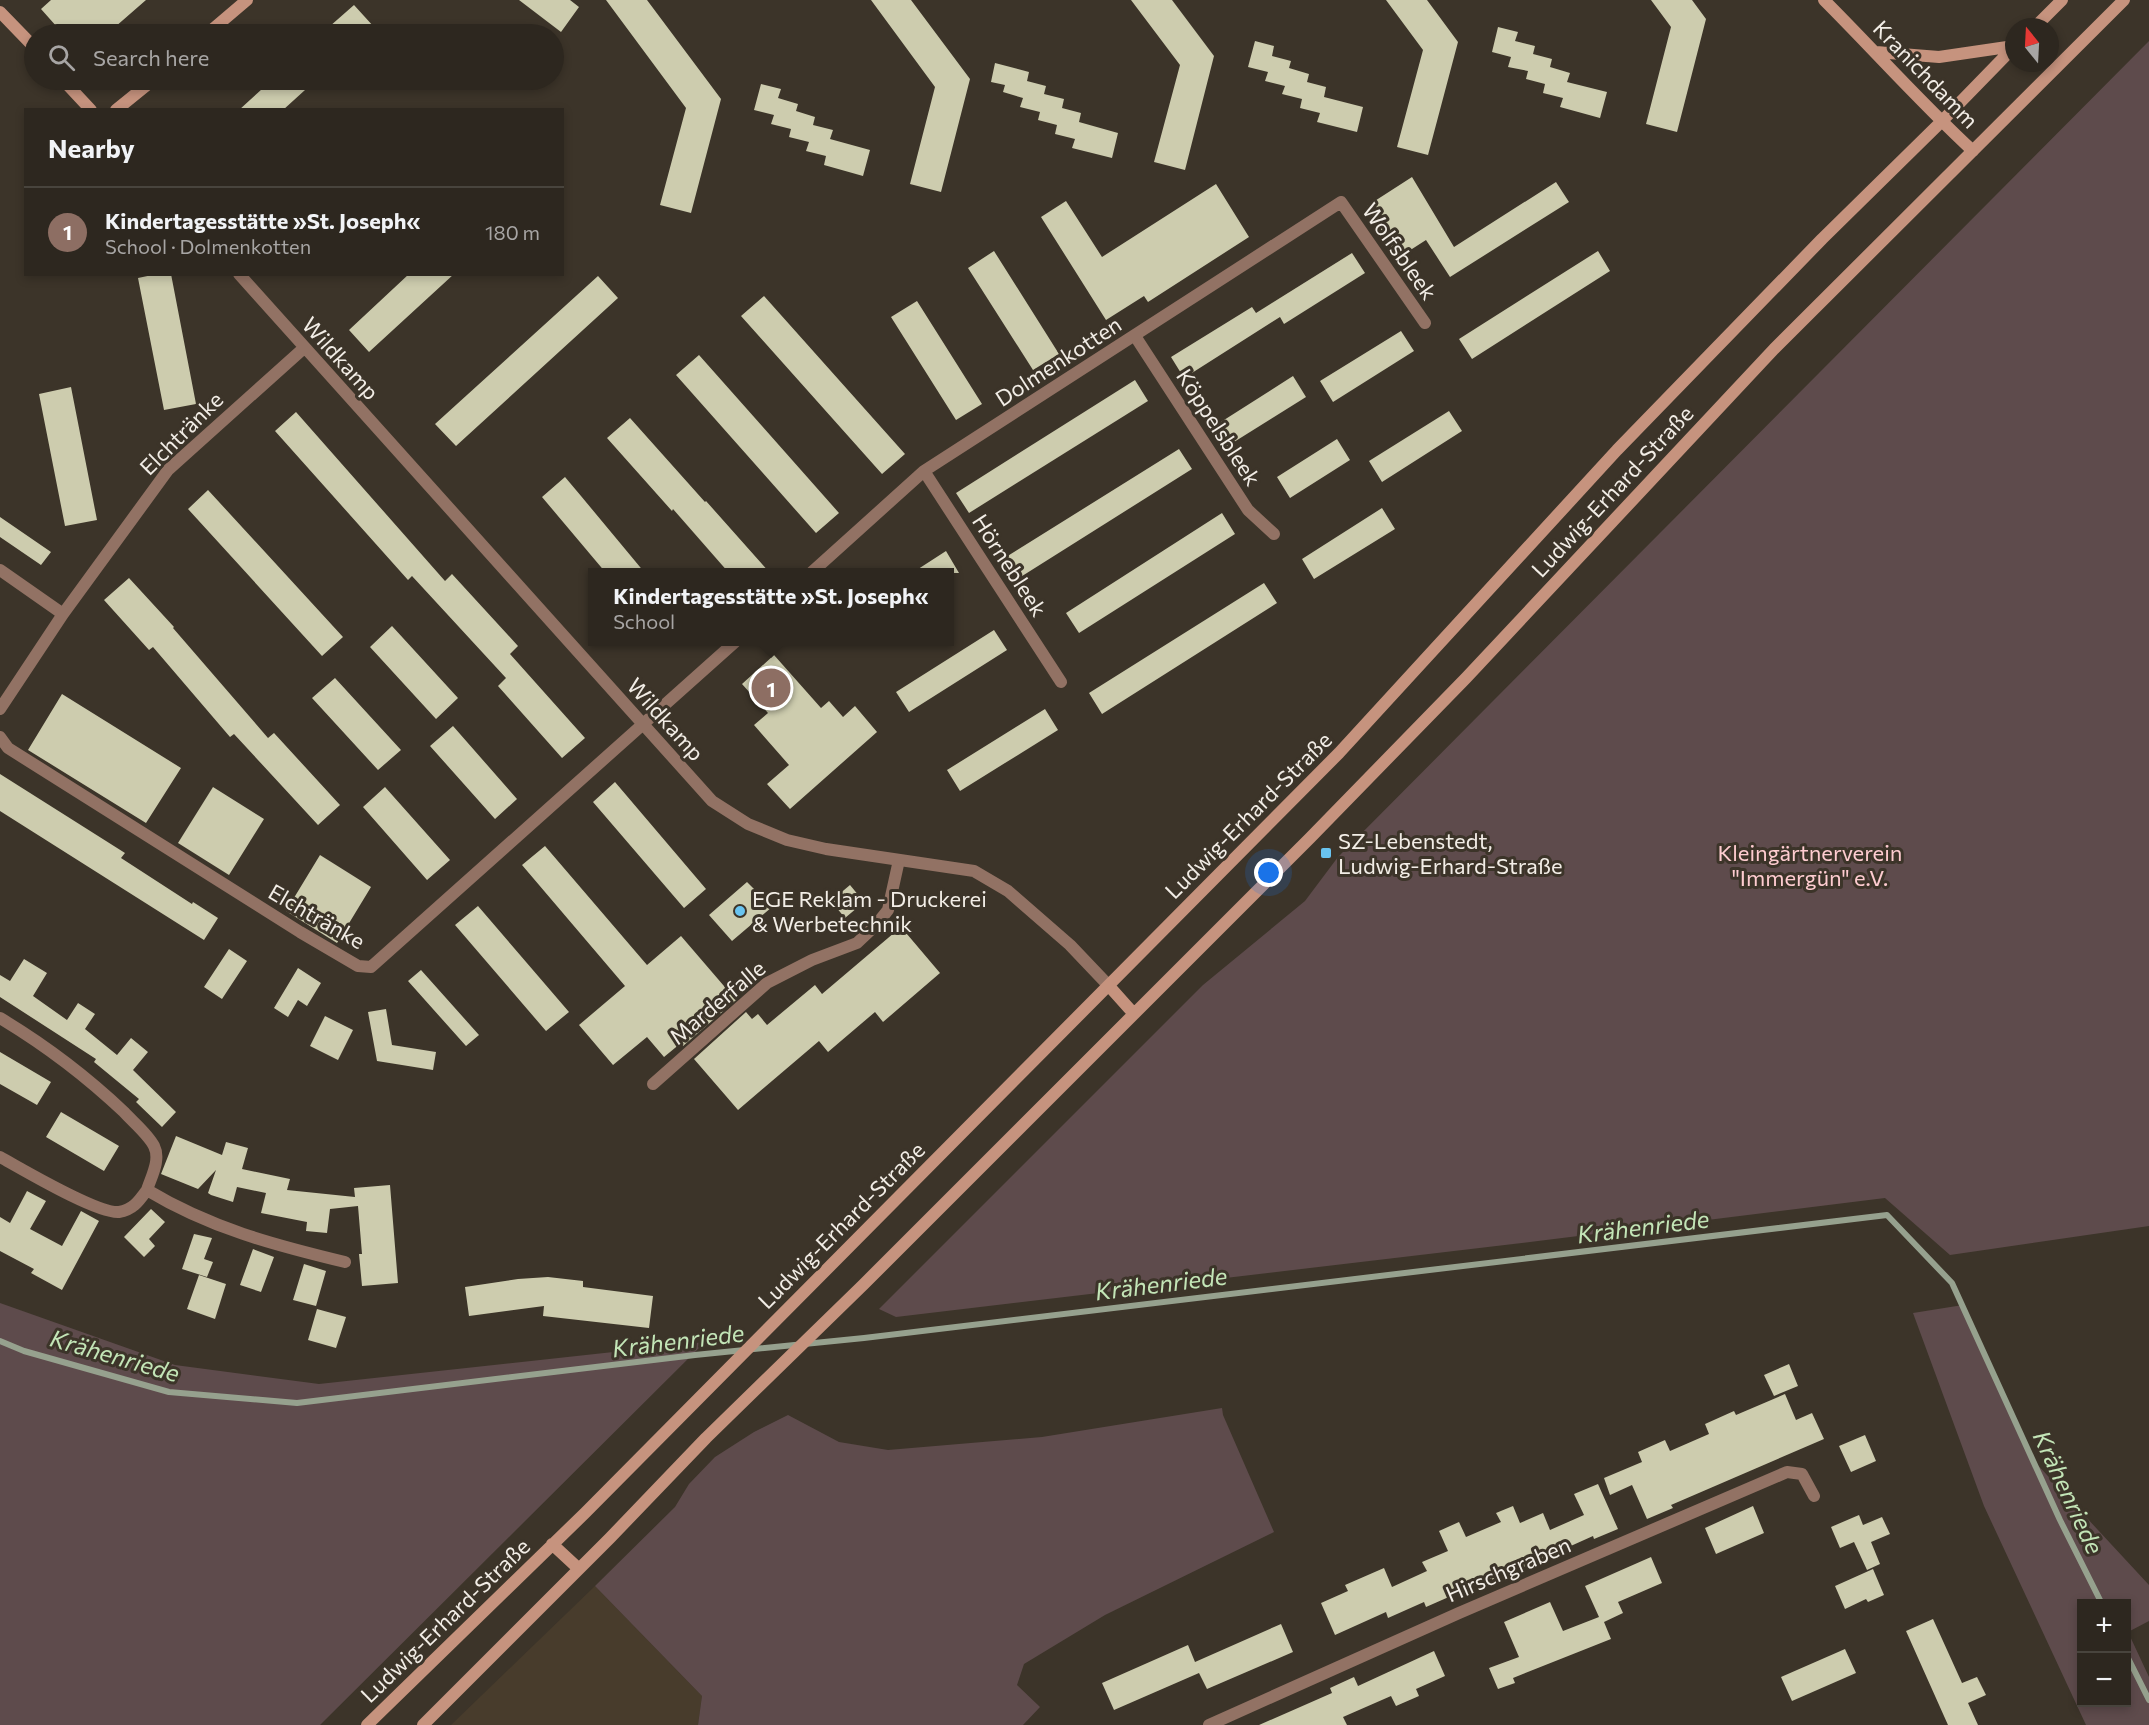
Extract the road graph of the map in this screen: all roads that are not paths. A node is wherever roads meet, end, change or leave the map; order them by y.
1 (247, 0) edge
2 (1824, 0) edge
3 (2062, 0) edge
4 (2124, 0) edge
5 (0, 12) edge
6 (2044, 18) edge
7 (219, 24) edge
8 (24, 37) edge
9 (2005, 48) edge
10 (1876, 52) junction
11 (2005, 56) edge
12 (72, 90) edge
13 (141, 90) edge
14 (89, 108) edge
15 (118, 108) edge
16 (1941, 122) junction
17 (1973, 151) junction
18 (1341, 202) joint
19 (241, 276) edge
20 (1425, 323) dead end
21 (1135, 336) junction
22 (304, 348) junction
23 (924, 471) junction
24 (1274, 534) dead end
25 (817, 568) edge
26 (0, 570) edge
27 (63, 614) junction
28 (731, 646) edge
29 (1061, 682) dead end
30 (0, 709) edge
31 (642, 725) junction
32 (0, 737) edge
33 (899, 860) junction
34 (1109, 986) junction
35 (1134, 1014) junction
36 (0, 1018) edge
37 (653, 1084) dead end
38 (0, 1157) edge
39 (147, 1190) junction
40 (345, 1262) dead end
41 (1814, 1496) dead end
42 (552, 1544) junction
43 (579, 1569) junction
44 (367, 1725) edge
45 (423, 1725) edge
46 (1209, 1725) edge

1 - 7 main road
2 - 10 main road, Kranichdamm
3 - 6 main road
4 - 17 main road, Ludwig-Erhard-Straße
5 - 8 main road
9 - 10 main road
10 - 16 main road, Kranichdamm
11 - 16 main road, Ludwig-Erhard-Straße
12 - 14 main road
13 - 15 main road
16 - 17 main road, Kranichdamm
16 - 34 main road, Ludwig-Erhard-Straße
17 - 35 main road, Ludwig-Erhard-Straße
18 - 20 street, Wolfsbleek
18 - 21 street, Dolmenkotten
19 - 22 street, Wildkamp
21 - 23 street, Dolmenkotten
21 - 24 street, Köppelsbleek
22 - 27 street, Elchtränke
22 - 31 street, Wildkamp
23 - 25 street, Dolmenkotten
23 - 29 street, Hörnebleek
26 - 27 street
27 - 30 street, Elchtränke
28 - 31 street
31 - 32 street, Elchtränke
31 - 33 street, Wildkamp
33 - 34 street, Wildkamp
33 - 37 street, Marderfalle
34 - 35 main road
34 - 42 main road, Ludwig-Erhard-Straße
35 - 43 main road, Ludwig-Erhard-Straße
36 - 39 street
38 - 39 street
39 - 40 street
41 - 46 street, Hirschgraben
42 - 43 main road, Ludwig-Erhard-Straße
42 - 44 main road, Ludwig-Erhard-Straße
43 - 45 main road, Ludwig-Erhard-Straße

